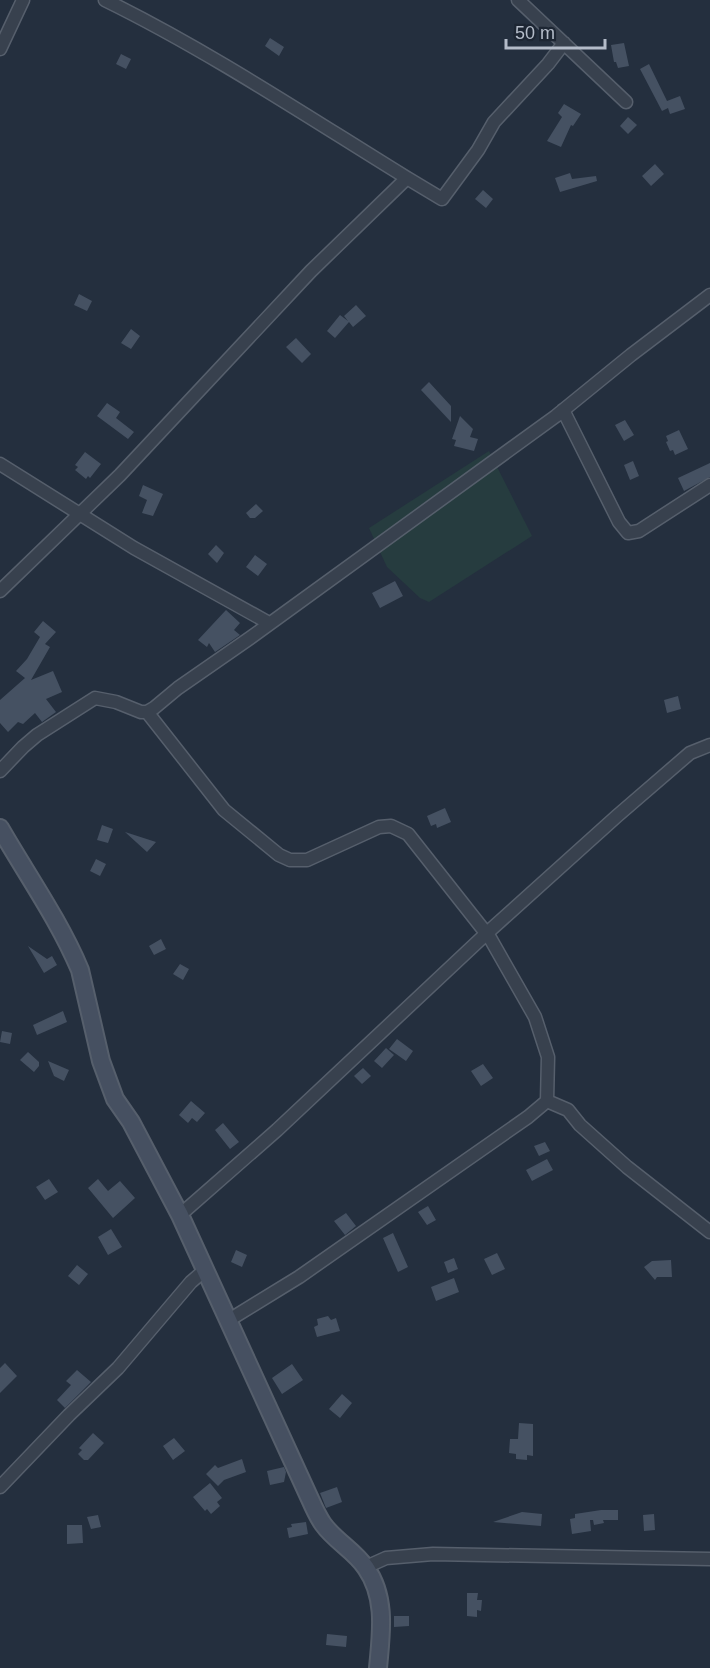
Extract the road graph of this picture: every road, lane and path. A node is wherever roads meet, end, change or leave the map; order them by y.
1 (23, 0) edge
2 (105, 0) edge
3 (518, 0) edge
4 (564, 44) junction
5 (0, 49) edge
6 (626, 102) dead end
7 (407, 178) junction
8 (710, 295) edge
9 (563, 410) junction
10 (0, 464) edge
11 (710, 485) edge
12 (79, 513) junction
13 (0, 591) edge
14 (269, 623) junction
15 (147, 712) junction
16 (710, 745) edge
17 (0, 771) edge
18 (0, 828) edge
19 (487, 933) junction
20 (547, 1101) junction
21 (180, 1215) junction
22 (710, 1232) edge
23 (205, 1270) junction
24 (229, 1320) junction
25 (0, 1487) edge
26 (710, 1559) edge
27 (366, 1567) junction
28 (378, 1668) edge

1 - 5 street
2 - 7 street
3 - 4 street
4 - 6 street
4 - 7 street
7 - 12 street
8 - 9 street
9 - 11 street
9 - 14 street
10 - 12 street
12 - 13 street
12 - 14 street
14 - 15 street
15 - 17 street
15 - 19 street
16 - 19 street
18 - 21 street
19 - 20 street
19 - 21 street
20 - 22 street
20 - 24 street
21 - 23 street
23 - 24 street
23 - 25 street
24 - 27 street
26 - 27 street
27 - 28 street

